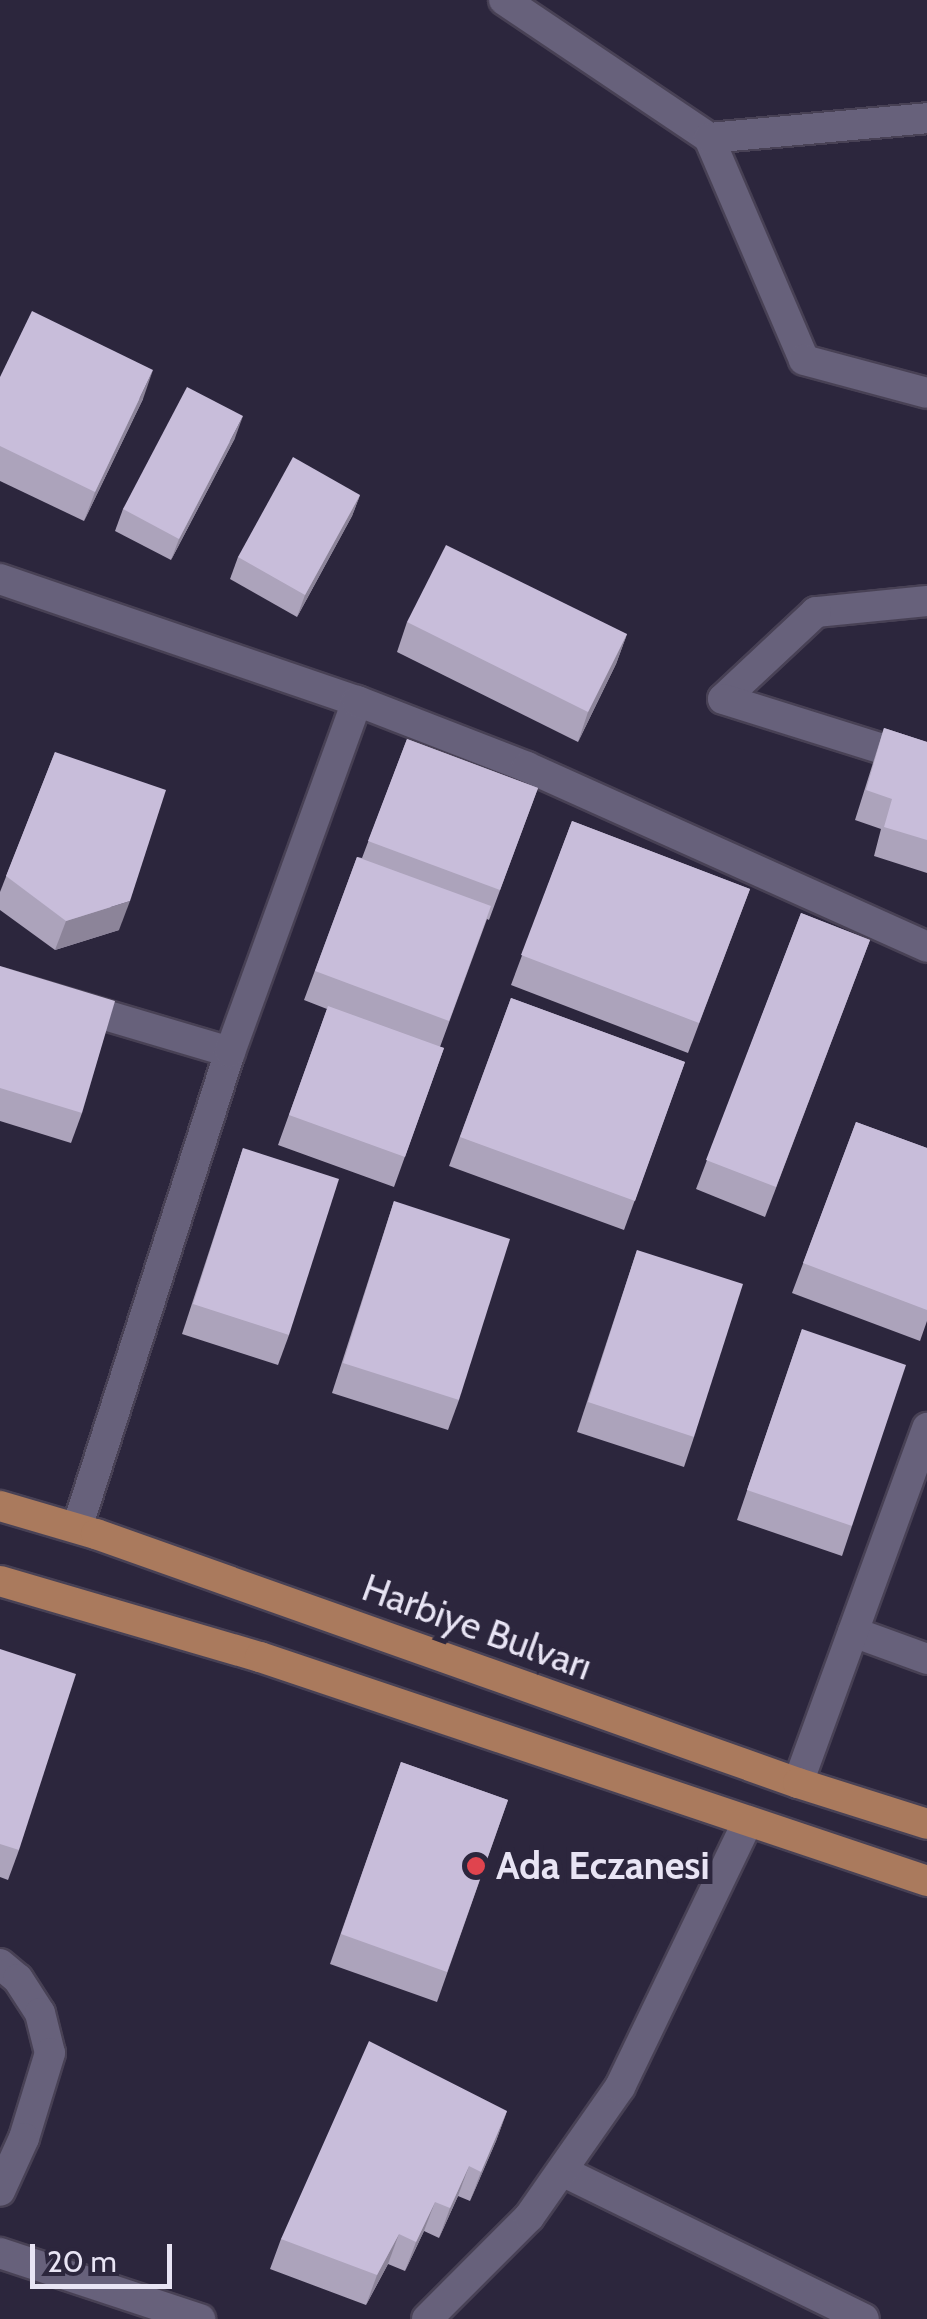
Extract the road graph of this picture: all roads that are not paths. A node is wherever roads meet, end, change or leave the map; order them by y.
1 (504, 0) edge
2 (927, 118) edge
3 (709, 138) junction
4 (927, 393) edge
5 (0, 579) edge
6 (927, 601) edge
7 (357, 701) junction
8 (927, 763) edge
9 (927, 947) edge
10 (0, 984) edge
11 (230, 1052) junction
12 (927, 1428) edge
13 (0, 1506) edge
14 (77, 1528) junction
15 (0, 1581) edge
16 (853, 1632) junction
17 (927, 1659) edge
18 (798, 1783) junction
19 (748, 1821) junction
20 (927, 1824) edge
21 (927, 1881) edge
22 (0, 1964) edge
23 (562, 2170) junction
24 (0, 2192) edge
25 (0, 2252) edge
26 (200, 2319) edge
27 (427, 2319) edge
28 (864, 2319) edge

1 - 3 street
2 - 3 street
3 - 4 street
5 - 7 street
6 - 8 street
7 - 9 street
7 - 11 street
10 - 11 street
11 - 14 street
12 - 16 street
13 - 14 main road, Harbiye Bulvarı
14 - 18 main road, Harbiye Bulvarı
15 - 19 main road
16 - 17 street
16 - 18 street
18 - 20 main road, Harbiye Bulvarı
19 - 21 main road
19 - 23 street
22 - 24 street
23 - 27 street
23 - 28 street
25 - 26 street

